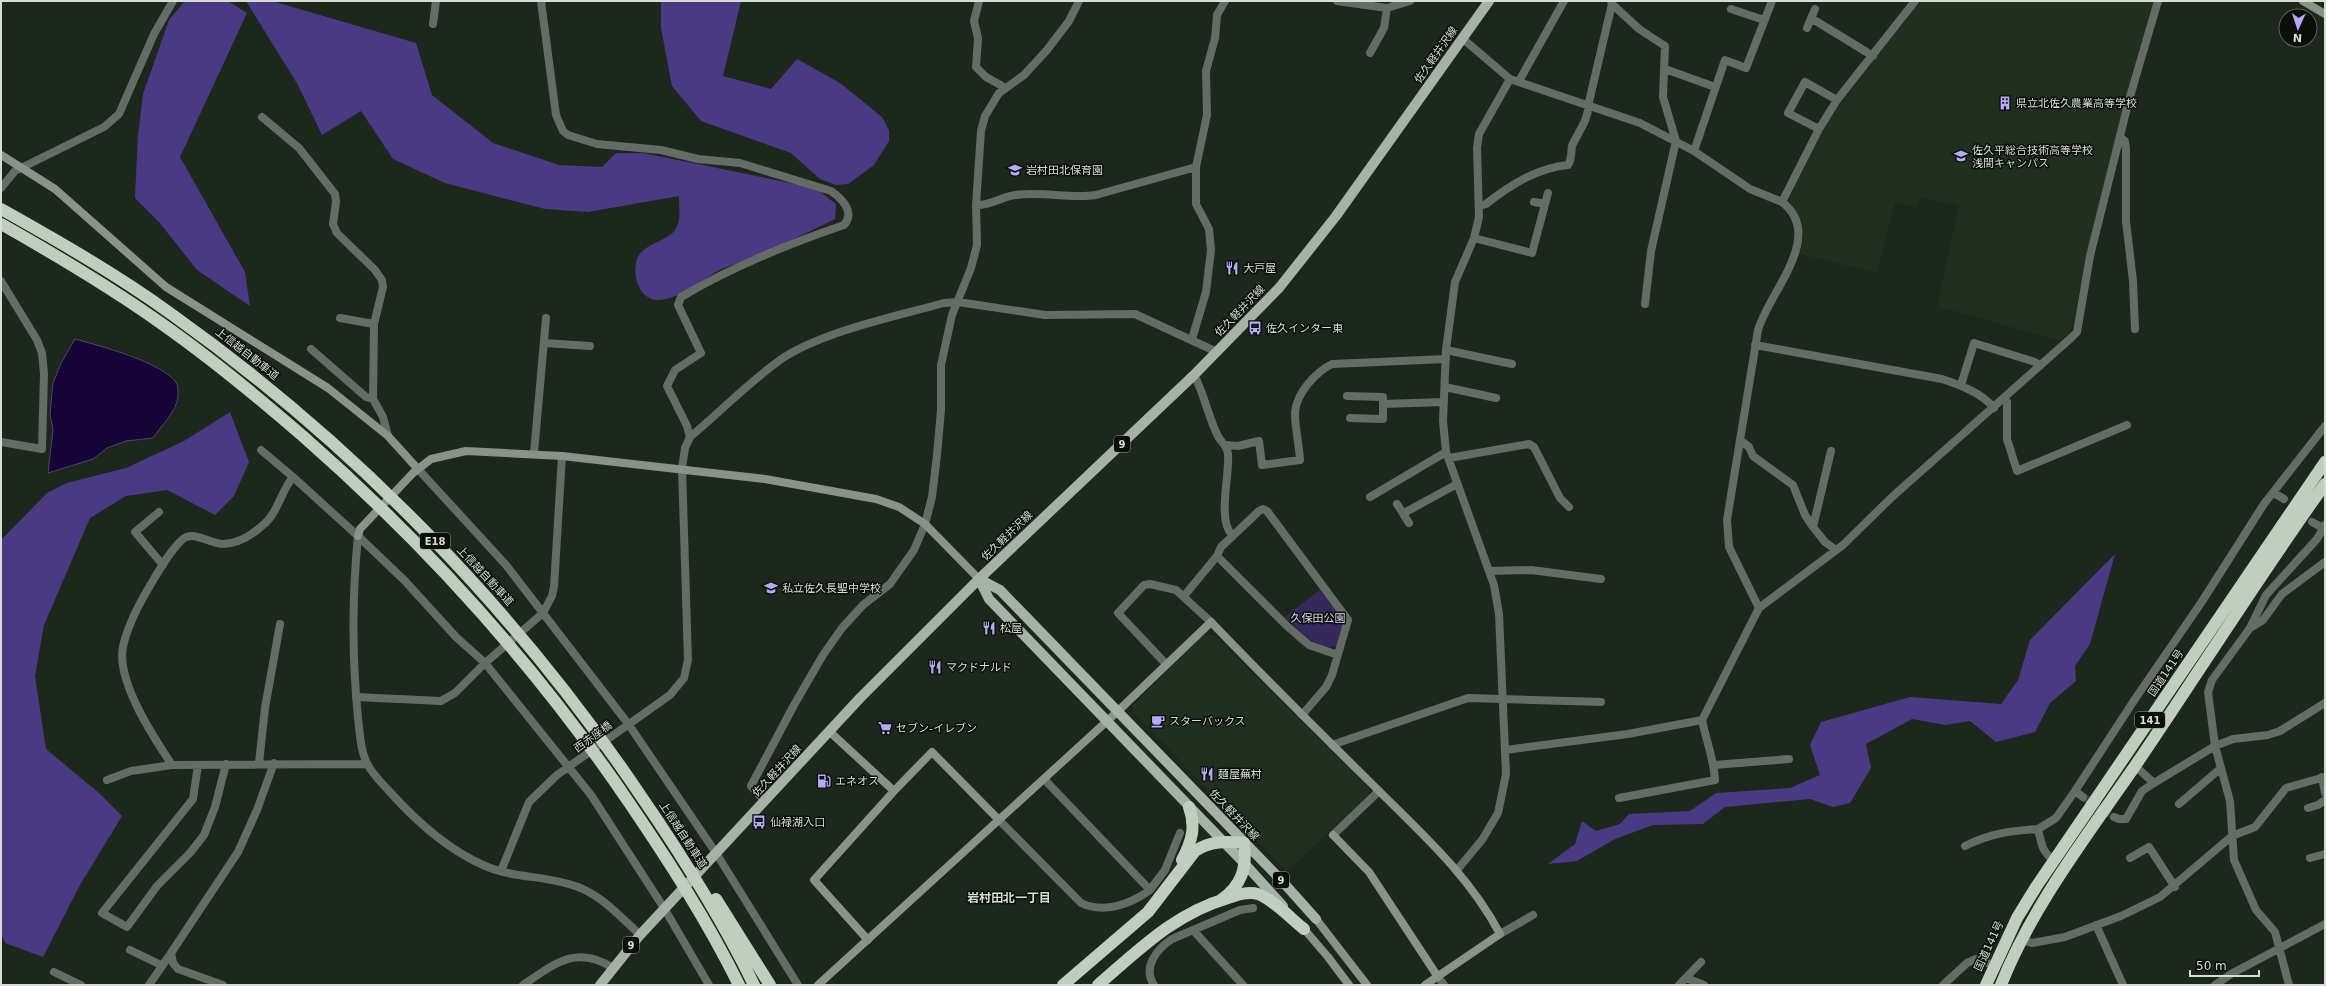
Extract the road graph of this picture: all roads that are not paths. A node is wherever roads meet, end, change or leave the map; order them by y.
1 (173, 1) edge
2 (436, 1) edge
3 (541, 1) edge
4 (979, 1) edge
5 (1079, 1) edge
6 (1225, 1) edge
7 (1337, 1) edge
8 (1410, 1) edge
9 (1489, 1) edge
10 (1564, 1) edge
11 (1772, 1) edge
12 (1915, 1) edge
13 (2158, 1) edge
14 (2303, 1) edge
15 (1612, 2) edge
16 (1392, 5) edge
17 (1731, 9) dead end
18 (1815, 9) dead end
19 (2325, 14) edge
20 (1811, 18) junction
21 (1764, 20) junction
22 (433, 24) dead end
23 (1807, 28) dead end
24 (1462, 38) junction
25 (1370, 53) dead end
26 (1873, 56) junction
27 (1665, 69) junction
28 (1510, 79) junction
29 (1519, 81) junction
30 (1004, 87) junction
31 (1715, 87) junction
32 (1838, 100) junction
33 (1588, 106) junction
34 (262, 116) dead end
35 (1819, 129) junction
36 (2120, 137) junction
37 (1676, 141) junction
38 (1694, 151) junction
39 (1, 155) edge
40 (23, 167) junction
41 (1196, 167) junction
42 (1, 188) edge
43 (1548, 192) dead end
44 (1534, 202) dead end
45 (1782, 202) junction
46 (1545, 204) junction
47 (976, 205) junction
48 (1479, 206) junction
49 (1, 209) edge
50 (1, 224) edge
51 (1474, 238) junction
52 (1, 281) edge
53 (958, 302) junction
54 (1645, 304) dead end
55 (340, 318) dead end
56 (546, 318) dead end
57 (374, 324) junction
58 (2135, 329) dead end
59 (1192, 340) junction
60 (544, 343) junction
61 (1755, 345) junction
62 (590, 346) dead end
63 (311, 349) dead end
64 (1446, 350) junction
65 (1217, 352) junction
66 (1446, 359) junction
67 (1512, 364) dead end
68 (2040, 366) junction
69 (1194, 375) junction
70 (1961, 385) junction
71 (1444, 387) junction
72 (1347, 396) dead end
73 (1496, 398) dead end
74 (2005, 398) junction
75 (373, 399) junction
76 (1444, 402) junction
77 (1383, 404) junction
78 (1994, 408) junction
79 (1350, 418) dead end
80 (2127, 425) dead end
81 (2325, 426) edge
82 (388, 436) junction
83 (690, 438) junction
84 (1740, 440) junction
85 (1, 442) edge
86 (1226, 445) junction
87 (261, 450) dead end
88 (1831, 451) dead end
89 (534, 454) junction
90 (1447, 455) junction
91 (562, 456) junction
92 (2325, 462) edge
93 (682, 468) junction
94 (415, 471) junction
95 (293, 477) junction
96 (1457, 484) junction
97 (2325, 484) edge
98 (2274, 492) junction
99 (1370, 497) dead end
100 (2284, 499) dead end
101 (1397, 504) dead end
102 (1569, 507) dead end
103 (158, 512) dead end
104 (1404, 513) junction
105 (2312, 522) dead end
106 (1409, 523) dead end
107 (925, 524) junction
108 (2324, 526) edge
109 (1813, 527) junction
110 (359, 533) junction
111 (1232, 535) junction
112 (1836, 550) junction
113 (1217, 556) junction
114 (2325, 562) edge
115 (163, 565) junction
116 (1489, 571) junction
117 (978, 579) junction
118 (1601, 579) dead end
119 (2254, 586) junction
120 (2266, 595) junction
121 (1184, 596) junction
122 (1759, 608) junction
123 (542, 614) junction
124 (1211, 622) junction
125 (280, 624) dead end
126 (2250, 628) junction
127 (1338, 655) junction
128 (487, 661) junction
129 (1166, 664) junction
130 (356, 697) junction
131 (1503, 699) junction
132 (1601, 702) dead end
133 (2325, 703) edge
134 (1117, 712) junction
135 (1302, 715) junction
136 (1702, 720) junction
137 (1106, 722) junction
138 (626, 726) junction
139 (830, 732) junction
140 (1332, 745) junction
141 (2215, 746) junction
142 (1505, 750) junction
143 (1789, 759) dead end
144 (259, 763) junction
145 (274, 763) junction
146 (226, 764) junction
147 (367, 764) junction
148 (172, 765) junction
149 (198, 765) junction
150 (572, 765) junction
151 (1714, 765) junction
152 (2135, 766) junction
153 (2221, 768) junction
154 (2324, 777) edge
155 (1044, 779) junction
156 (106, 780) dead end
157 (2154, 783) junction
158 (894, 791) junction
159 (1379, 791) junction
160 (2075, 791) junction
161 (2325, 793) edge
162 (2083, 796) tunnel mouth
163 (1619, 798) dead end
164 (2325, 800) edge
165 (765, 801) junction
166 (2179, 804) dead end
167 (1188, 807) junction
168 (2308, 808) dead end
169 (2114, 817) dead end
170 (999, 820) junction
171 (662, 826) junction
172 (2038, 829) junction
173 (1180, 833) dead end
174 (2232, 836) junction
175 (1222, 842) junction
176 (1244, 843) junction
177 (1965, 846) dead end
178 (2325, 854) edge
179 (713, 856) junction
180 (2130, 858) dead end
181 (2310, 858) dead end
182 (2054, 860) junction
183 (1245, 864) junction
184 (1457, 870) junction
185 (501, 871) junction
186 (2175, 887) junction
187 (1150, 890) junction
188 (1166, 891) junction
189 (1221, 900) junction
190 (668, 905) junction
191 (1253, 908) dead end
192 (1533, 915) dead end
193 (1316, 919) joint
194 (2325, 924) edge
195 (2096, 925) junction
196 (1304, 929) junction
197 (1193, 930) junction
198 (1500, 934) junction
199 (640, 935) junction
200 (868, 940) junction
201 (2022, 940) junction
202 (2280, 949) junction
203 (130, 950) dead end
204 (171, 953) junction
205 (1701, 962) dead end
206 (162, 965) junction
207 (1993, 965) junction
208 (613, 968) junction
209 (54, 972) dead end
210 (1438, 977) junction
211 (1686, 978) junction
212 (81, 985) edge
213 (150, 985) edge
214 (223, 985) edge
215 (523, 985) edge
216 (600, 985) edge
217 (708, 985) edge
218 (739, 985) edge
219 (754, 985) edge
220 (770, 985) edge
221 (798, 985) edge
222 (818, 985) edge
223 (1063, 985) edge
224 (1098, 985) edge
225 (1154, 985) edge
226 (1243, 985) edge
227 (1349, 985) edge
228 (1367, 985) edge
229 (1425, 985) edge
230 (1444, 985) edge
231 (1679, 985) edge
232 (1704, 985) edge
233 (1943, 985) edge
234 (1986, 985) edge
235 (2001, 985) edge
236 (2123, 985) edge
237 (2215, 985) edge
238 (2289, 985) edge

1 - 40 street
2 - 22 street
3 - 83 street
4 - 30 street
5 - 30 street
6 - 41 street
7 - 16 street
8 - 16 street
9 - 24 main road, 佐久軽井沢線 / 9
10 - 29 street
11 - 21 street
12 - 26 street
13 - 36 street
14 - 19 street
15 - 27 street
15 - 33 street
16 - 25 street
17 - 21 street
18 - 20 street
20 - 23 street
20 - 26 street
21 - 31 street
24 - 28 street
24 - 65 main road, 佐久軽井沢線 / 9
26 - 32 street
27 - 31 street
27 - 37 street
28 - 29 street
28 - 48 street
29 - 33 street
30 - 47 street
31 - 38 street
32 - 35 street
32 - 35 street
33 - 37 street
33 - 48 street
34 - 57 street
35 - 45 street
36 - 58 street
36 - 68 street
37 - 38 street
37 - 54 street
38 - 45 street
39 - 40 street
40 - 42 street
40 - 82 street
41 - 47 street
41 - 59 street
43 - 46 street
44 - 46 street
45 - 61 street
46 - 51 street
47 - 53 street
48 - 51 street
49 - 171 highway, 上信越自動車道 / E18
50 - 218 highway, E18
51 - 64 street
52 - 85 street
53 - 59 street
53 - 83 street
53 - 107 street
55 - 57 street
56 - 60 street
57 - 75 street
59 - 65 street
60 - 62 street
60 - 89 street
61 - 70 street
61 - 84 street
63 - 75 street
64 - 66 street
64 - 67 street
65 - 69 main road, 佐久軽井沢線 / 9
66 - 71 street
66 - 86 street
68 - 70 street
68 - 74 street
69 - 86 street
69 - 117 main road, 佐久軽井沢線 / 9
70 - 78 street
71 - 73 street
71 - 76 street
72 - 77 street
74 - 78 street
74 - 80 street
75 - 82 street
76 - 77 street
76 - 90 street
77 - 79 street
78 - 112 street
81 - 98 street
82 - 94 street
83 - 93 street, 西赤座橋
84 - 109 street
84 - 122 street
86 - 111 street
87 - 95 street
88 - 109 street
89 - 91 street
89 - 94 street
90 - 96 street
90 - 99 street
90 - 102 street
91 - 93 street
91 - 123 street
92 - 182 highway, 国道141号 / 141
93 - 107 street
93 - 138 street, 西赤座橋
94 - 110 street
94 - 123 street
95 - 110 street
95 - 115 street
96 - 104 street
96 - 116 street
97 - 119 highway, 141
98 - 100 street
98 - 160 street
101 - 104 street
103 - 115 street
104 - 106 street
105 - 108 street
107 - 117 street
107 - 165 street
108 - 120 street
109 - 112 street
110 - 128 street
110 - 130 street
111 - 113 street
111 - 127 street
112 - 122 street
113 - 121 street
113 - 127 street
114 - 126 street
115 - 148 street
116 - 118 street
116 - 131 street
117 - 134 main road, 佐久軽井沢線 / 9
117 - 137 main road, 9
117 - 139 main road, 佐久軽井沢線 / 9
119 - 120 street
119 - 152 highway, 141
120 - 126 street
121 - 124 street
121 - 129 street
122 - 136 street
123 - 128 street
123 - 138 street
124 - 129 street
124 - 135 street
125 - 144 street
126 - 141 street
127 - 135 street
128 - 130 street
128 - 150 street
129 - 134 street
130 - 147 street
131 - 132 street
131 - 140 street
131 - 142 street
133 - 141 street
134 - 137 street
134 - 176 main road, 佐久軽井沢線 / 9
135 - 140 street
136 - 142 street
136 - 151 street
137 - 155 street
137 - 167 main road, 9
138 - 150 street, 西赤座橋
138 - 179 street
139 - 158 street
139 - 165 main road, 佐久軽井沢線 / 9
140 - 159 street
141 - 153 street
141 - 157 street
142 - 184 street
143 - 151 street
144 - 145 street
144 - 146 street
145 - 147 street
145 - 204 street
146 - 149 street
146 - 149 street
147 - 185 street
148 - 149 street
148 - 156 street
150 - 185 street, 西赤座橋
150 - 190 street
151 - 163 street
152 - 157 street
152 - 201 highway, 141
153 - 166 street
153 - 174 street
154 - 161 street
154 - 174 street
155 - 170 street
155 - 187 street
157 - 169 street
158 - 170 street
158 - 200 street
159 - 184 street
159 - 210 street
160 - 162 street
160 - 172 street
164 - 168 street
165 - 179 main road, 佐久軽井沢線 / 9
167 - 175 main road, 9
167 - 188 highway
170 - 187 street
170 - 200 street
171 - 219 highway, 上信越自動車道 / E18
171 - 220 highway
172 - 177 street
172 - 182 street
173 - 187 street
174 - 186 street
174 - 202 street
175 - 176 highway
175 - 183 main road, 9
175 - 188 highway
176 - 183 highway
176 - 193 main road, 佐久軽井沢線 / 9
178 - 181 street
179 - 190 main road, 佐久軽井沢線 / 9
179 - 221 street
180 - 186 street
182 - 207 highway, 国道141号 / 141
183 - 189 highway
183 - 196 main road, 9
184 - 198 street
185 - 199 street
186 - 195 street
188 - 223 highway
189 - 196 highway
189 - 224 highway
190 - 199 main road, 佐久軽井沢線 / 9
190 - 217 street
191 - 197 street
192 - 198 street
193 - 228 street
194 - 202 street
195 - 201 street
195 - 236 street
196 - 227 street
197 - 225 street
197 - 226 street
198 - 210 street
199 - 208 main road, 佐久軽井沢線 / 9
200 - 222 street
201 - 235 highway, 141
202 - 237 street
202 - 238 street
203 - 206 street
204 - 206 street
204 - 214 street
205 - 211 street
206 - 213 street
207 - 233 street
207 - 234 highway, 国道141号 / 141
208 - 215 street
208 - 216 main road, 佐久軽井沢線 / 9
209 - 212 street
210 - 229 street
210 - 230 street
211 - 231 street
211 - 232 street

